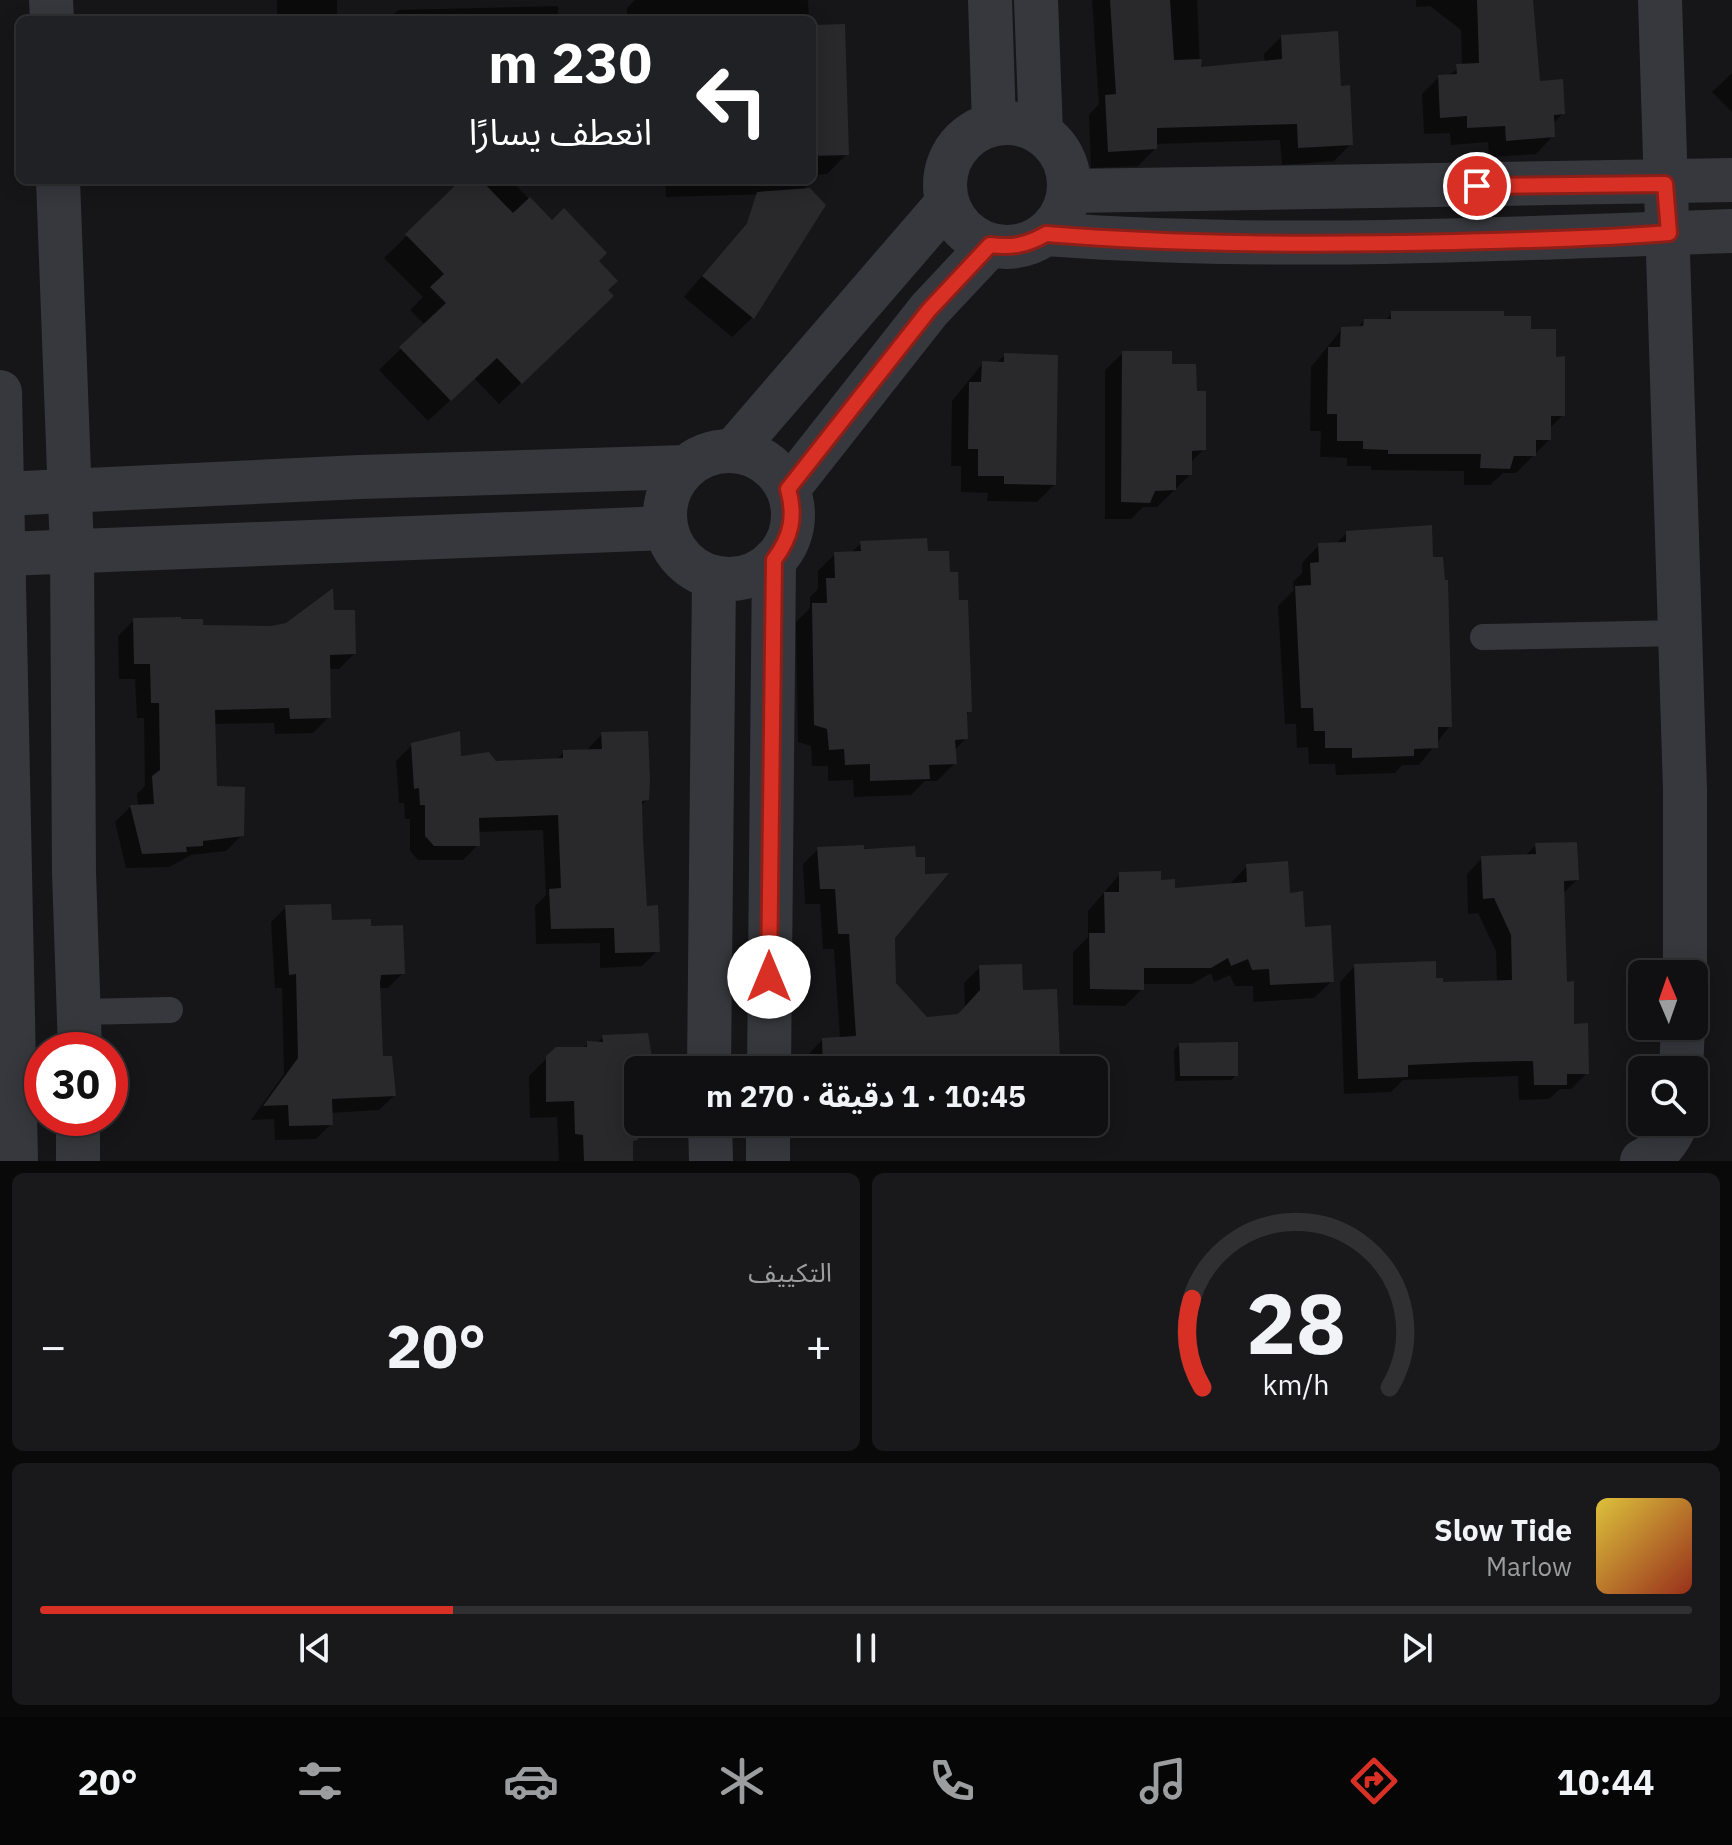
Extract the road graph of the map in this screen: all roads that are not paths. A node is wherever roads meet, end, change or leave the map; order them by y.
1 (990, 0) edge
2 (1036, 0) edge
3 (1660, 0) edge
4 (994, 124) junction
5 (1041, 133) junction
6 (1732, 180) edge
7 (58, 184) edge
8 (1665, 184) junction
9 (1069, 191) junction
10 (947, 203) junction
11 (1732, 231) edge
12 (1669, 233) junction
13 (1046, 234) junction
14 (990, 245) junction
15 (0, 392) edge
16 (733, 451) junction
17 (686, 467) junction
18 (788, 489) junction
19 (70, 491) junction
20 (3, 494) junction
21 (666, 528) junction
22 (72, 551) junction
23 (5, 554) junction
24 (774, 560) junction
25 (714, 577) junction
26 (1681, 633) junction
27 (1483, 637) dead end
28 (1685, 960) edge
29 (170, 1010) dead end
30 (80, 1031) edge
31 (709, 1056) edge
32 (769, 1056) edge
33 (78, 1136) edge
34 (710, 1136) edge
35 (768, 1136) edge
36 (1671, 1136) edge
37 (16, 1161) edge
38 (78, 1161) edge
39 (711, 1161) edge
40 (768, 1161) edge
41 (1642, 1161) edge

1 - 4 street
2 - 5 street
3 - 8 street
4 - 5 street
4 - 10 street
5 - 9 street
6 - 8 street
7 - 19 street
8 - 9 street
8 - 12 street
9 - 13 street
10 - 14 street
10 - 16 street
11 - 12 street
12 - 13 street
12 - 26 street
13 - 14 street
14 - 18 street
15 - 20 street
16 - 17 street
16 - 18 street
17 - 19 street
17 - 21 street
18 - 24 street
19 - 20 street
19 - 22 street
20 - 23 street
21 - 22 street
21 - 25 street
22 - 23 street
22 - 30 street
23 - 37 street
24 - 25 street
24 - 32 street
25 - 31 street
26 - 27 lane
26 - 28 street
29 - 30 lane
33 - 38 street
34 - 39 street
35 - 40 street
36 - 41 street

